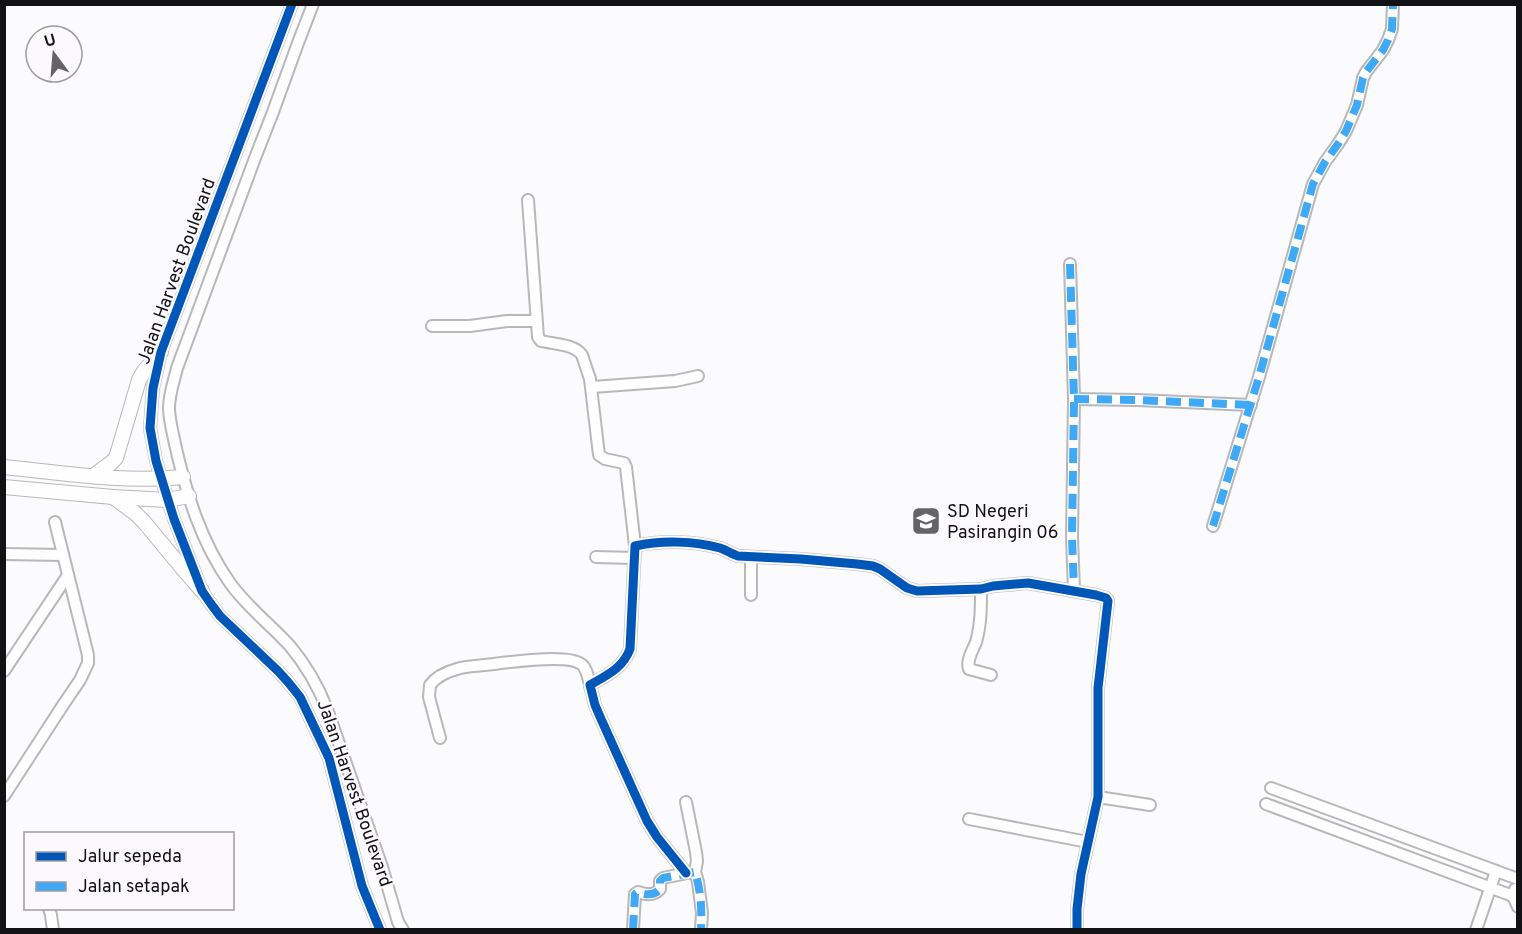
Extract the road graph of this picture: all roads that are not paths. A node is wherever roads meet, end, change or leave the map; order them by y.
1 (291, 4) edge
2 (313, 4) edge
3 (1393, 4) edge
4 (254, 105) junction
5 (273, 112) junction
6 (528, 200) dead end
7 (1070, 264) dead end
8 (536, 321) junction
9 (432, 326) dead end
10 (161, 352) junction
11 (698, 376) dead end
12 (592, 387) junction
13 (1074, 399) junction
14 (1251, 405) junction
15 (4, 467) edge
16 (93, 476) junction
17 (183, 477) junction
18 (161, 479) junction
19 (4, 487) edge
20 (189, 496) junction
21 (113, 497) junction
22 (167, 500) junction
23 (55, 522) dead end
24 (1213, 526) dead end
25 (635, 546) junction
26 (4, 554) edge
27 (63, 555) junction
28 (596, 557) dead end
29 (751, 557) junction
30 (634, 558) junction
31 (68, 575) junction
32 (981, 589) junction
33 (1074, 590) junction
34 (202, 591) junction
35 (751, 595) dead end
36 (4, 671) edge
37 (991, 675) dead end
38 (590, 685) junction
39 (440, 738) dead end
40 (1271, 788) dead end
41 (4, 796) edge
42 (1098, 797) junction
43 (686, 802) dead end
44 (1266, 804) dead end
45 (1150, 805) dead end
46 (969, 819) dead end
47 (1088, 842) junction
48 (1496, 871) junction
49 (690, 872) junction
50 (1518, 881) edge
51 (1491, 887) junction
52 (1513, 896) junction
53 (1518, 907) edge
54 (49, 910) edge
55 (53, 930) edge
56 (380, 930) edge
57 (403, 930) edge
58 (633, 930) edge
59 (701, 930) edge
60 (1077, 930) edge
61 (1476, 930) edge

1 - 4 street, Jalan Harvest Boulevard
2 - 5 street, Jalan Harvest Boulevard
3 - 14 street
4 - 5 street
4 - 10 street, Jalan Harvest Boulevard
5 - 17 street, Jalan Harvest Boulevard
6 - 8 street
7 - 13 street
8 - 9 street
8 - 12 street
10 - 16 street
10 - 18 street, Jalan Harvest Boulevard
11 - 12 street
12 - 25 street
13 - 14 street
13 - 33 street
14 - 24 street
15 - 16 street
16 - 18 street
17 - 18 street
17 - 20 street, Jalan Harvest Boulevard
18 - 22 street, Jalan Harvest Boulevard
19 - 21 street
20 - 22 street
20 - 57 street, Jalan Harvest Boulevard
21 - 22 street
21 - 34 street
22 - 34 street, Jalan Harvest Boulevard
23 - 27 street
25 - 29 street
25 - 30 street
26 - 27 street
27 - 31 street
28 - 30 street
29 - 32 street
29 - 35 street
30 - 38 street
31 - 36 street
31 - 41 street
32 - 33 street
32 - 37 street
33 - 42 street
34 - 56 street, Jalan Harvest Boulevard
38 - 39 street
38 - 49 street
40 - 48 street
42 - 45 street
42 - 47 street
43 - 49 street
44 - 51 street
46 - 47 street
47 - 60 street
48 - 50 street
48 - 51 street
49 - 58 street
49 - 59 street
50 - 52 street
51 - 52 street
51 - 61 street
52 - 53 street
54 - 55 street

